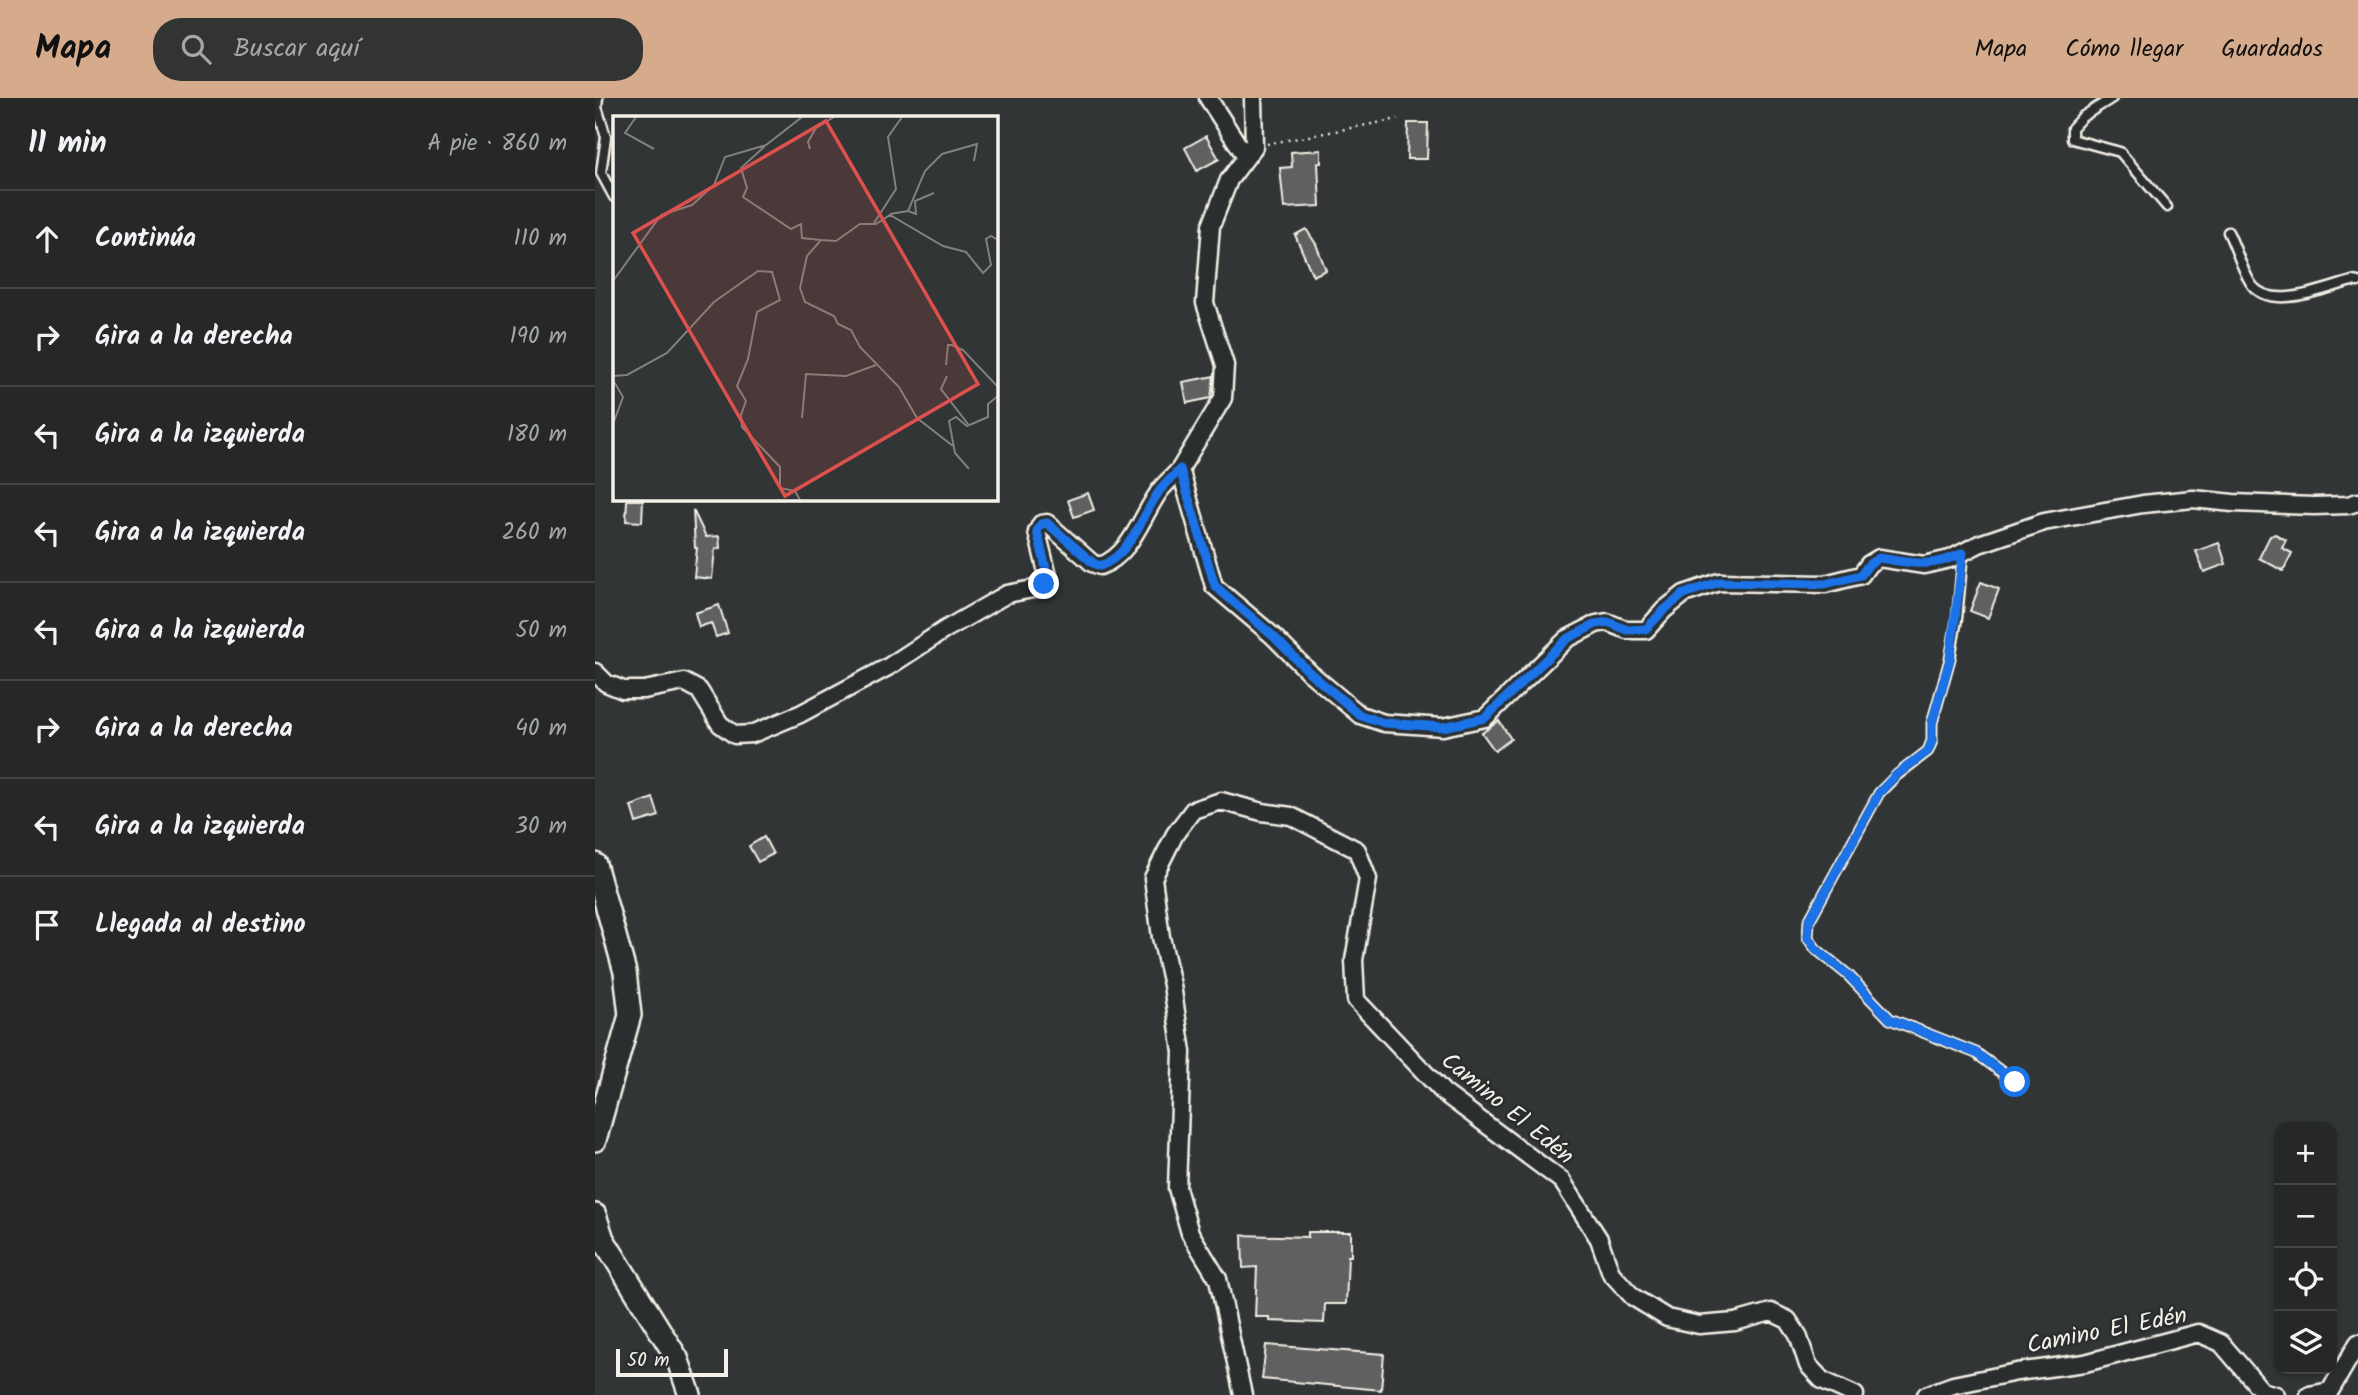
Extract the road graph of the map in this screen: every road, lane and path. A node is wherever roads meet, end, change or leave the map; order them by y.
1 (599, 98) edge
2 (1208, 98) edge
3 (1253, 98) edge
4 (2112, 98) edge
5 (1398, 118) dead end
6 (1250, 152) junction
7 (613, 195) edge
8 (2167, 207) dead end
9 (2228, 232) dead end
10 (2358, 282) edge
11 (1180, 469) junction
12 (2358, 502) edge
13 (1963, 553) junction
14 (595, 672) edge
15 (595, 864) edge
16 (2015, 1082) dead end
17 (595, 1140) edge
18 (595, 1215) edge
19 (2358, 1343) edge
20 (690, 1395) edge
21 (1243, 1395) edge
22 (1855, 1395) edge
23 (1926, 1395) edge
24 (2276, 1395) edge
25 (2309, 1395) edge

1 - 7 lane
2 - 6 street
3 - 6 street
4 - 8 lane
5 - 6 path
6 - 11 street
9 - 10 lane
11 - 13 street
11 - 14 street
12 - 13 street
13 - 16 lane
15 - 17 street
18 - 20 street
19 - 25 street
21 - 22 street, Camino El Edén
23 - 24 street, Camino El Edén

